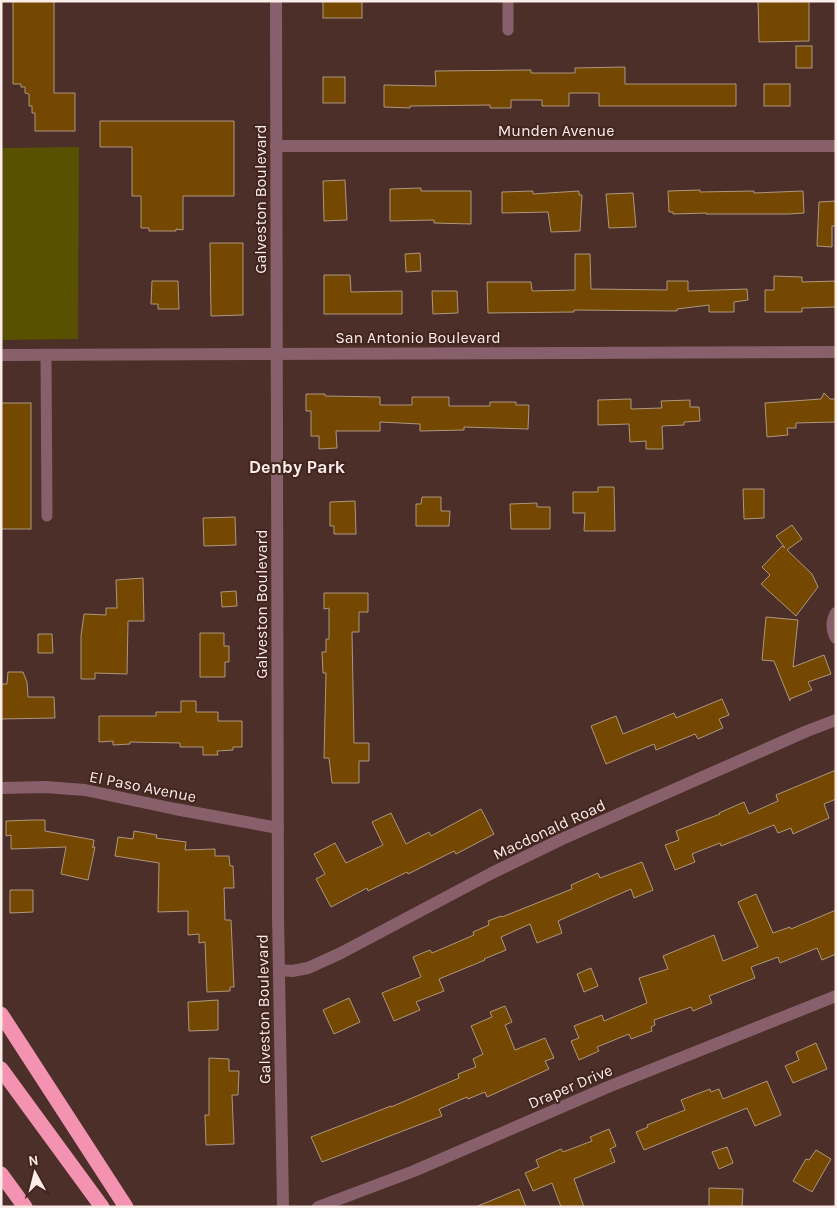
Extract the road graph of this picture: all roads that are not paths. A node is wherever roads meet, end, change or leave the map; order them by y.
1 (276, 1) edge
2 (508, 1) edge
3 (508, 30) dead end
4 (276, 146) junction
5 (836, 146) edge
6 (836, 352) edge
7 (276, 354) junction
8 (46, 355) junction
9 (1, 356) edge
10 (47, 516) dead end
11 (836, 613) edge
12 (836, 638) edge
13 (836, 720) edge
14 (1, 788) edge
15 (278, 828) junction
16 (280, 970) junction
17 (836, 996) edge
18 (1, 1014) edge
19 (1, 1069) edge
20 (1, 1174) edge
21 (1, 1191) edge
22 (12, 1207) edge
23 (25, 1207) edge
24 (102, 1207) edge
25 (126, 1207) edge
26 (282, 1207) edge
27 (318, 1207) edge

1 - 4 street, Galveston Boulevard
2 - 3 lane
4 - 5 street, Munden Avenue
4 - 7 street, Galveston Boulevard
6 - 7 street, San Antonio Boulevard
7 - 8 street, San Antonio Boulevard
7 - 15 street, Galveston Boulevard
8 - 9 street, San Antonio Boulevard
8 - 10 lane
11 - 12 street
13 - 16 street, Macdonald Road
14 - 15 street, El Paso Avenue
15 - 16 street, Galveston Boulevard
16 - 26 street, Galveston Boulevard
17 - 27 street, Draper Drive
18 - 25 highway
19 - 24 highway
20 - 23 highway
21 - 22 highway

